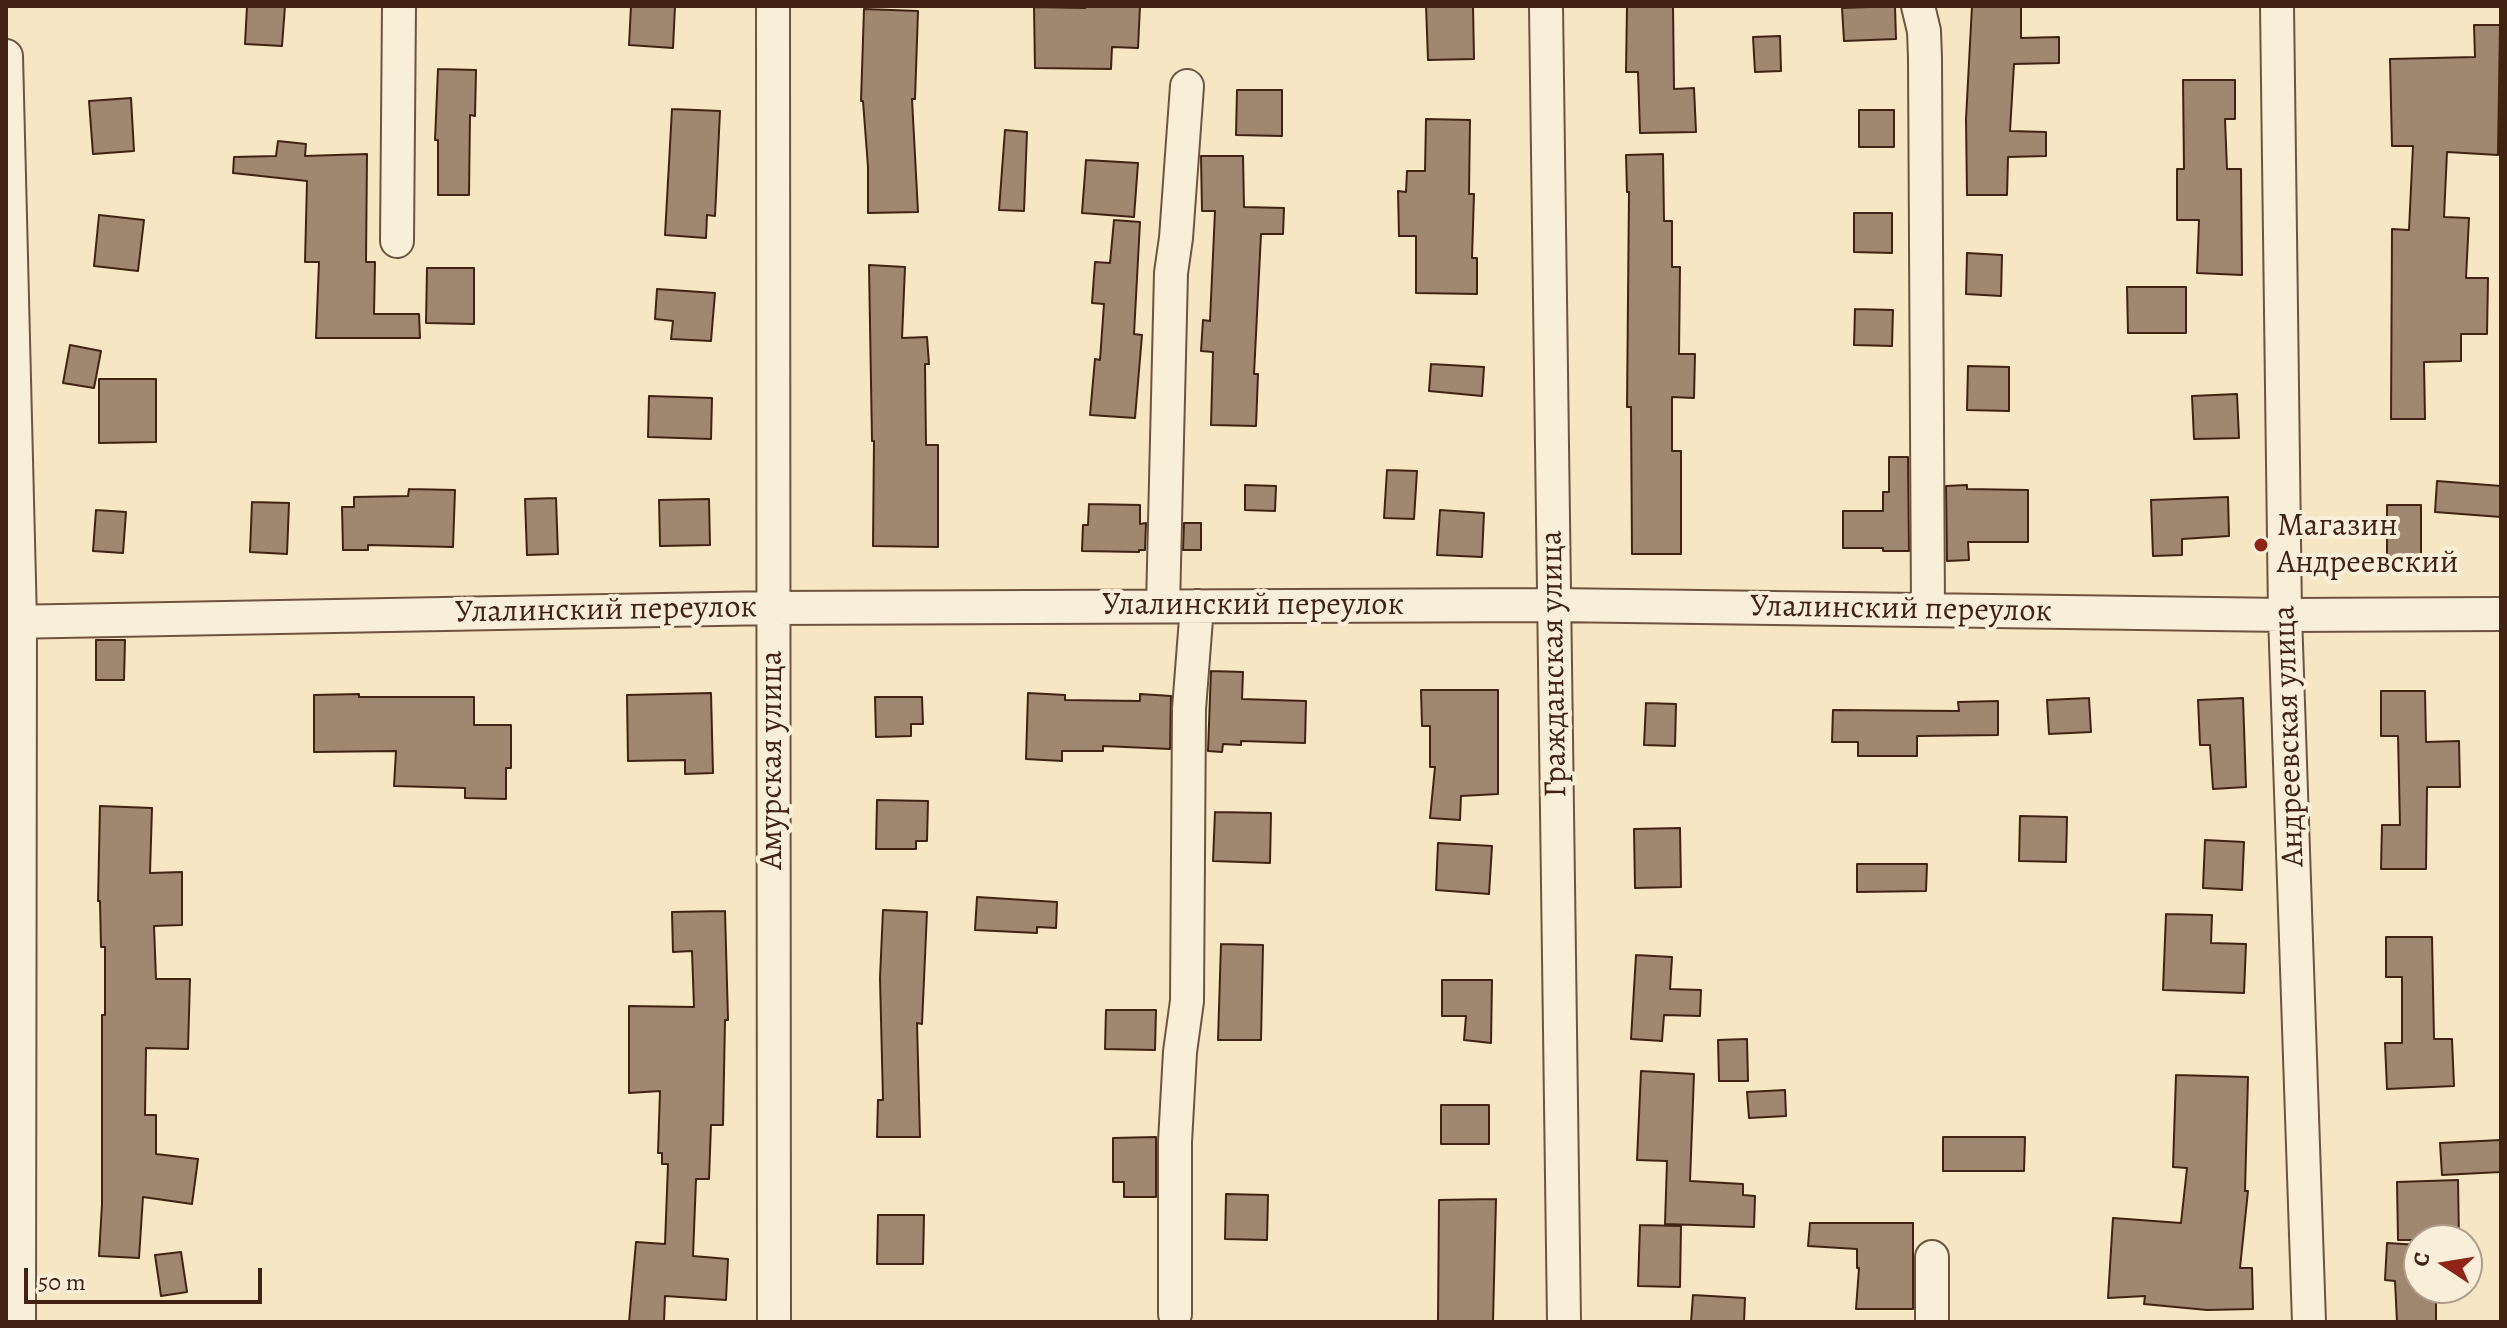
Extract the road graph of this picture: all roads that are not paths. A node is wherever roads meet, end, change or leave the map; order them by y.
1 (399, 6) edge
2 (773, 6) edge
3 (1546, 6) edge
4 (1918, 6) edge
5 (2277, 6) edge
6 (6, 56) edge
7 (1187, 86) dead end
8 (397, 241) dead end
9 (1554, 605) junction
10 (1163, 606) junction
11 (1197, 606) junction
12 (772, 608) junction
13 (1928, 610) junction
14 (2501, 614) edge
15 (2285, 615) junction
16 (13, 621) edge
17 (1932, 1257) dead end
18 (1175, 1314) dead end
19 (19, 1322) edge
20 (774, 1322) edge
21 (1564, 1322) edge
22 (1932, 1322) edge
23 (2309, 1322) edge

1 - 8 street
2 - 12 street, Амурская улица
3 - 9 street, Гражданская улица
4 - 13 street
5 - 15 street, Андреевская улица
6 - 16 street
7 - 10 street
9 - 11 street, Улалинский переулок
9 - 13 street, Улалинский переулок
9 - 21 street, Гражданская улица
10 - 11 street, Улалинский переулок
10 - 12 street, Улалинский переулок
11 - 18 street
12 - 16 street, Улалинский переулок
12 - 20 street, Амурская улица
13 - 15 street, Улалинский переулок
14 - 15 street, Улалинский переулок
15 - 23 street, Андреевская улица
16 - 19 street
17 - 22 street

